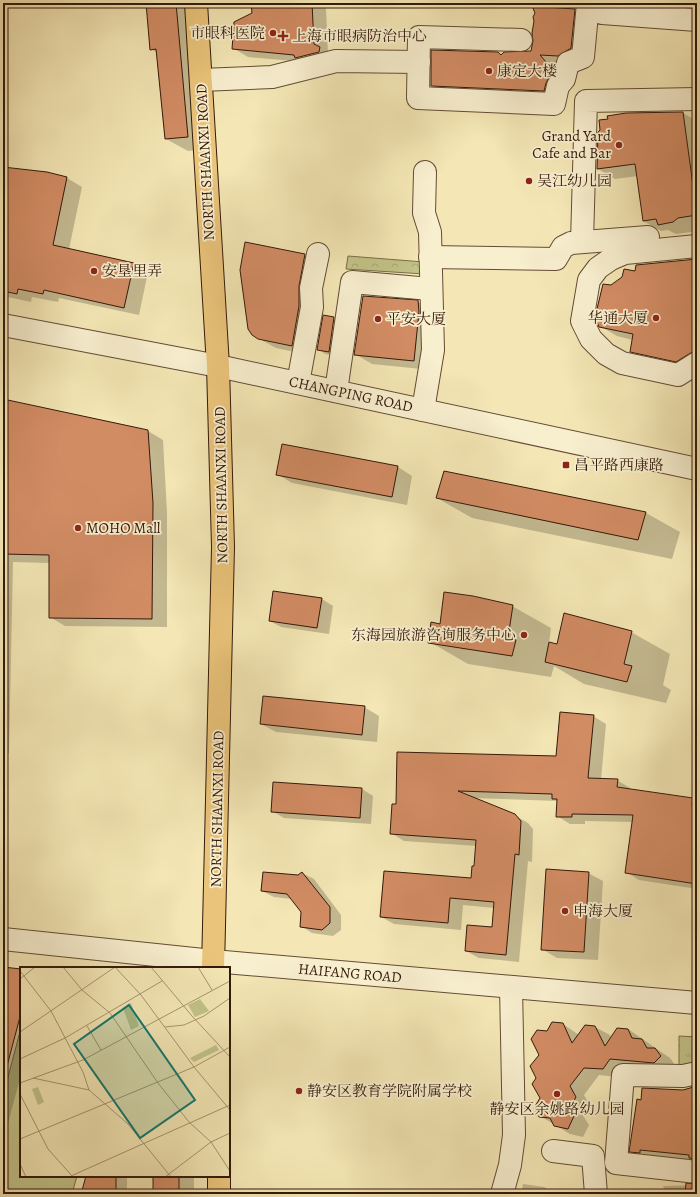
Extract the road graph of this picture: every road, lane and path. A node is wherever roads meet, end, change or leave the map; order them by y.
1 (196, 3) edge
2 (588, 3) edge
3 (602, 3) edge
4 (697, 20) edge
5 (521, 40) dead end
6 (419, 62) junction
7 (200, 80) junction
8 (697, 99) edge
9 (425, 172) dead end
10 (697, 233) edge
11 (582, 242) junction
12 (697, 246) edge
13 (318, 254) dead end
14 (430, 257) junction
15 (430, 289) junction
16 (3, 325) edge
17 (697, 363) edge
18 (218, 366) junction
19 (298, 383) junction
20 (336, 391) junction
21 (423, 410) junction
22 (697, 469) edge
23 (3, 939) edge
24 (213, 964) edge
25 (511, 987) junction
26 (697, 1003) edge
27 (697, 1073) edge
28 (552, 1151) dead end
29 (697, 1172) edge
30 (219, 1177) edge
31 (219, 1194) edge
32 (502, 1194) edge
33 (596, 1194) edge

1 - 7 main road, NORTH SHAANXI ROAD
2 - 6 street
3 - 4 street
5 - 6 street
6 - 7 street
7 - 18 main road, NORTH SHAANXI ROAD
8 - 11 street
9 - 14 street
10 - 11 street
11 - 14 street
12 - 17 street
13 - 19 street
14 - 15 street
15 - 20 street
15 - 21 street
16 - 18 street, CHANGPING ROAD
18 - 19 street, CHANGPING ROAD
18 - 24 main road, NORTH SHAANXI ROAD
19 - 20 street, CHANGPING ROAD
20 - 21 street, CHANGPING ROAD
21 - 22 street, CHANGPING ROAD
23 - 24 street, HAIFANG ROAD
24 - 25 street, HAIFANG ROAD
25 - 26 street, HAIFANG ROAD
25 - 32 street
27 - 29 street
28 - 33 street
30 - 31 main road

